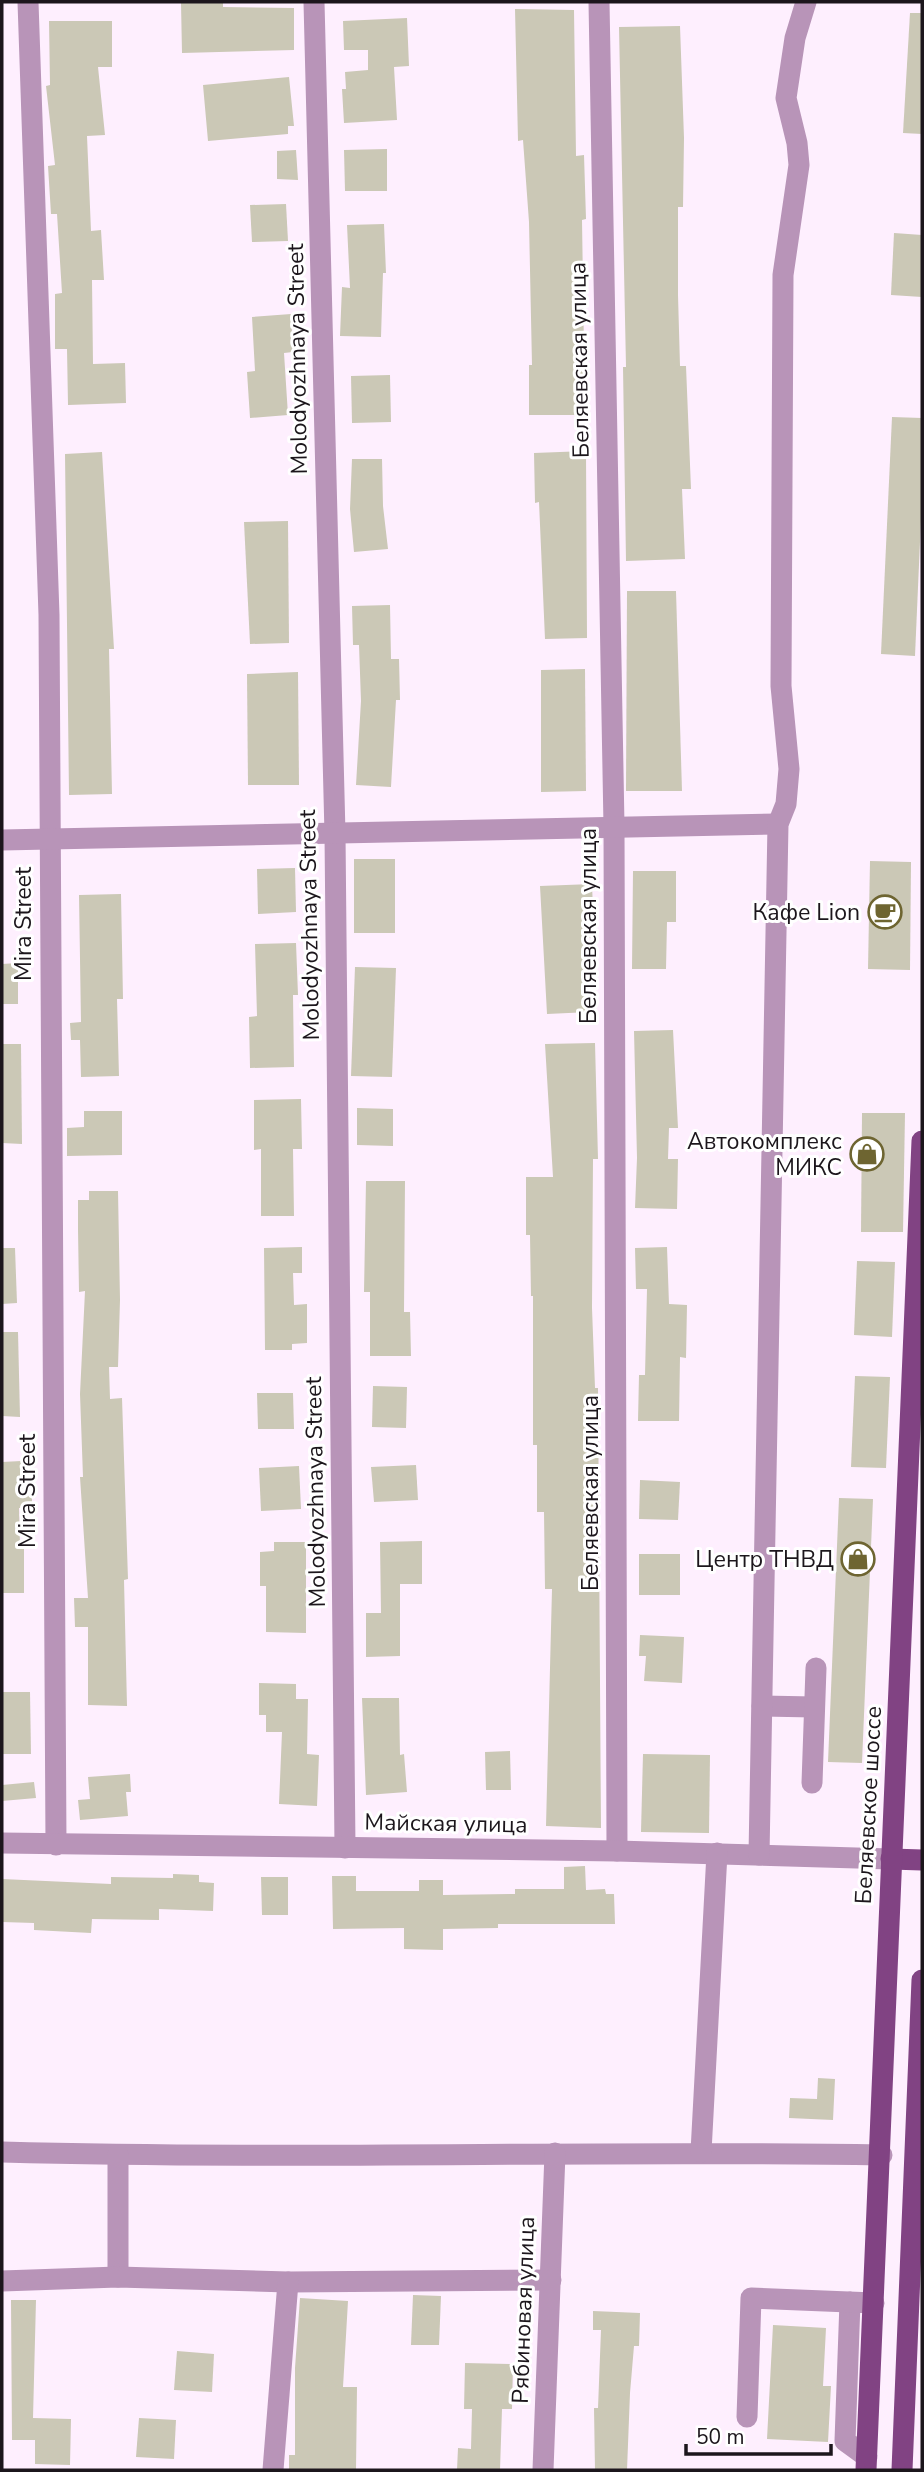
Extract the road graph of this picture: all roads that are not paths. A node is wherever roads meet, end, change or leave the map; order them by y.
1 (28, 2) edge
2 (314, 2) edge
3 (598, 2) edge
4 (806, 2) edge
5 (778, 824) junction
6 (614, 826) junction
7 (335, 834) junction
8 (48, 839) junction
9 (2, 840) edge
10 (922, 1141) edge
11 (816, 1668) dead end
12 (762, 1706) junction
13 (814, 1707) junction
14 (812, 1783) dead end
15 (2, 1843) edge
16 (56, 1846) junction
17 (345, 1848) junction
18 (617, 1851) junction
19 (717, 1853) junction
20 (759, 1855) junction
21 (891, 1859) junction
22 (922, 1860) edge
23 (922, 1980) edge
24 (2, 2152) edge
25 (701, 2152) junction
26 (555, 2153) junction
27 (118, 2155) junction
28 (882, 2155) junction
29 (118, 2277) junction
30 (551, 2280) junction
31 (2, 2281) edge
32 (288, 2282) junction
33 (850, 2302) junction
34 (874, 2303) junction
35 (747, 2417) dead end
36 (867, 2464) edge
37 (273, 2470) edge
38 (543, 2470) edge
39 (902, 2470) edge

1 - 8 street, Mira Street
2 - 7 street, Molodyozhnaya Street
3 - 6 street, Беляевская улица
4 - 5 street
5 - 6 street
5 - 12 street
6 - 7 street
6 - 18 street, Беляевская улица
7 - 8 street
7 - 17 street, Molodyozhnaya Street
8 - 9 street
8 - 16 street, Mira Street
10 - 21 main road, Беляевское шоссе
11 - 13 street
12 - 13 street
12 - 20 street
13 - 14 street
15 - 16 street, Майская улица
16 - 17 street, Майская улица
17 - 18 street, Майская улица
18 - 19 street, Майская улица
19 - 20 street, Майская улица
19 - 25 street
20 - 21 street, Майская улица
21 - 22 main road
21 - 28 main road, Беляевское шоссе
23 - 39 main road
24 - 27 street
25 - 26 street
25 - 28 street
26 - 27 street
26 - 30 street, Рябиновая улица
27 - 29 street
28 - 34 main road, Беляевское шоссе
29 - 31 street
29 - 32 street
30 - 32 street
30 - 38 street, Рябиновая улица
32 - 37 street
33 - 34 street
33 - 35 street
33 - 36 street
34 - 36 main road, Беляевское шоссе

